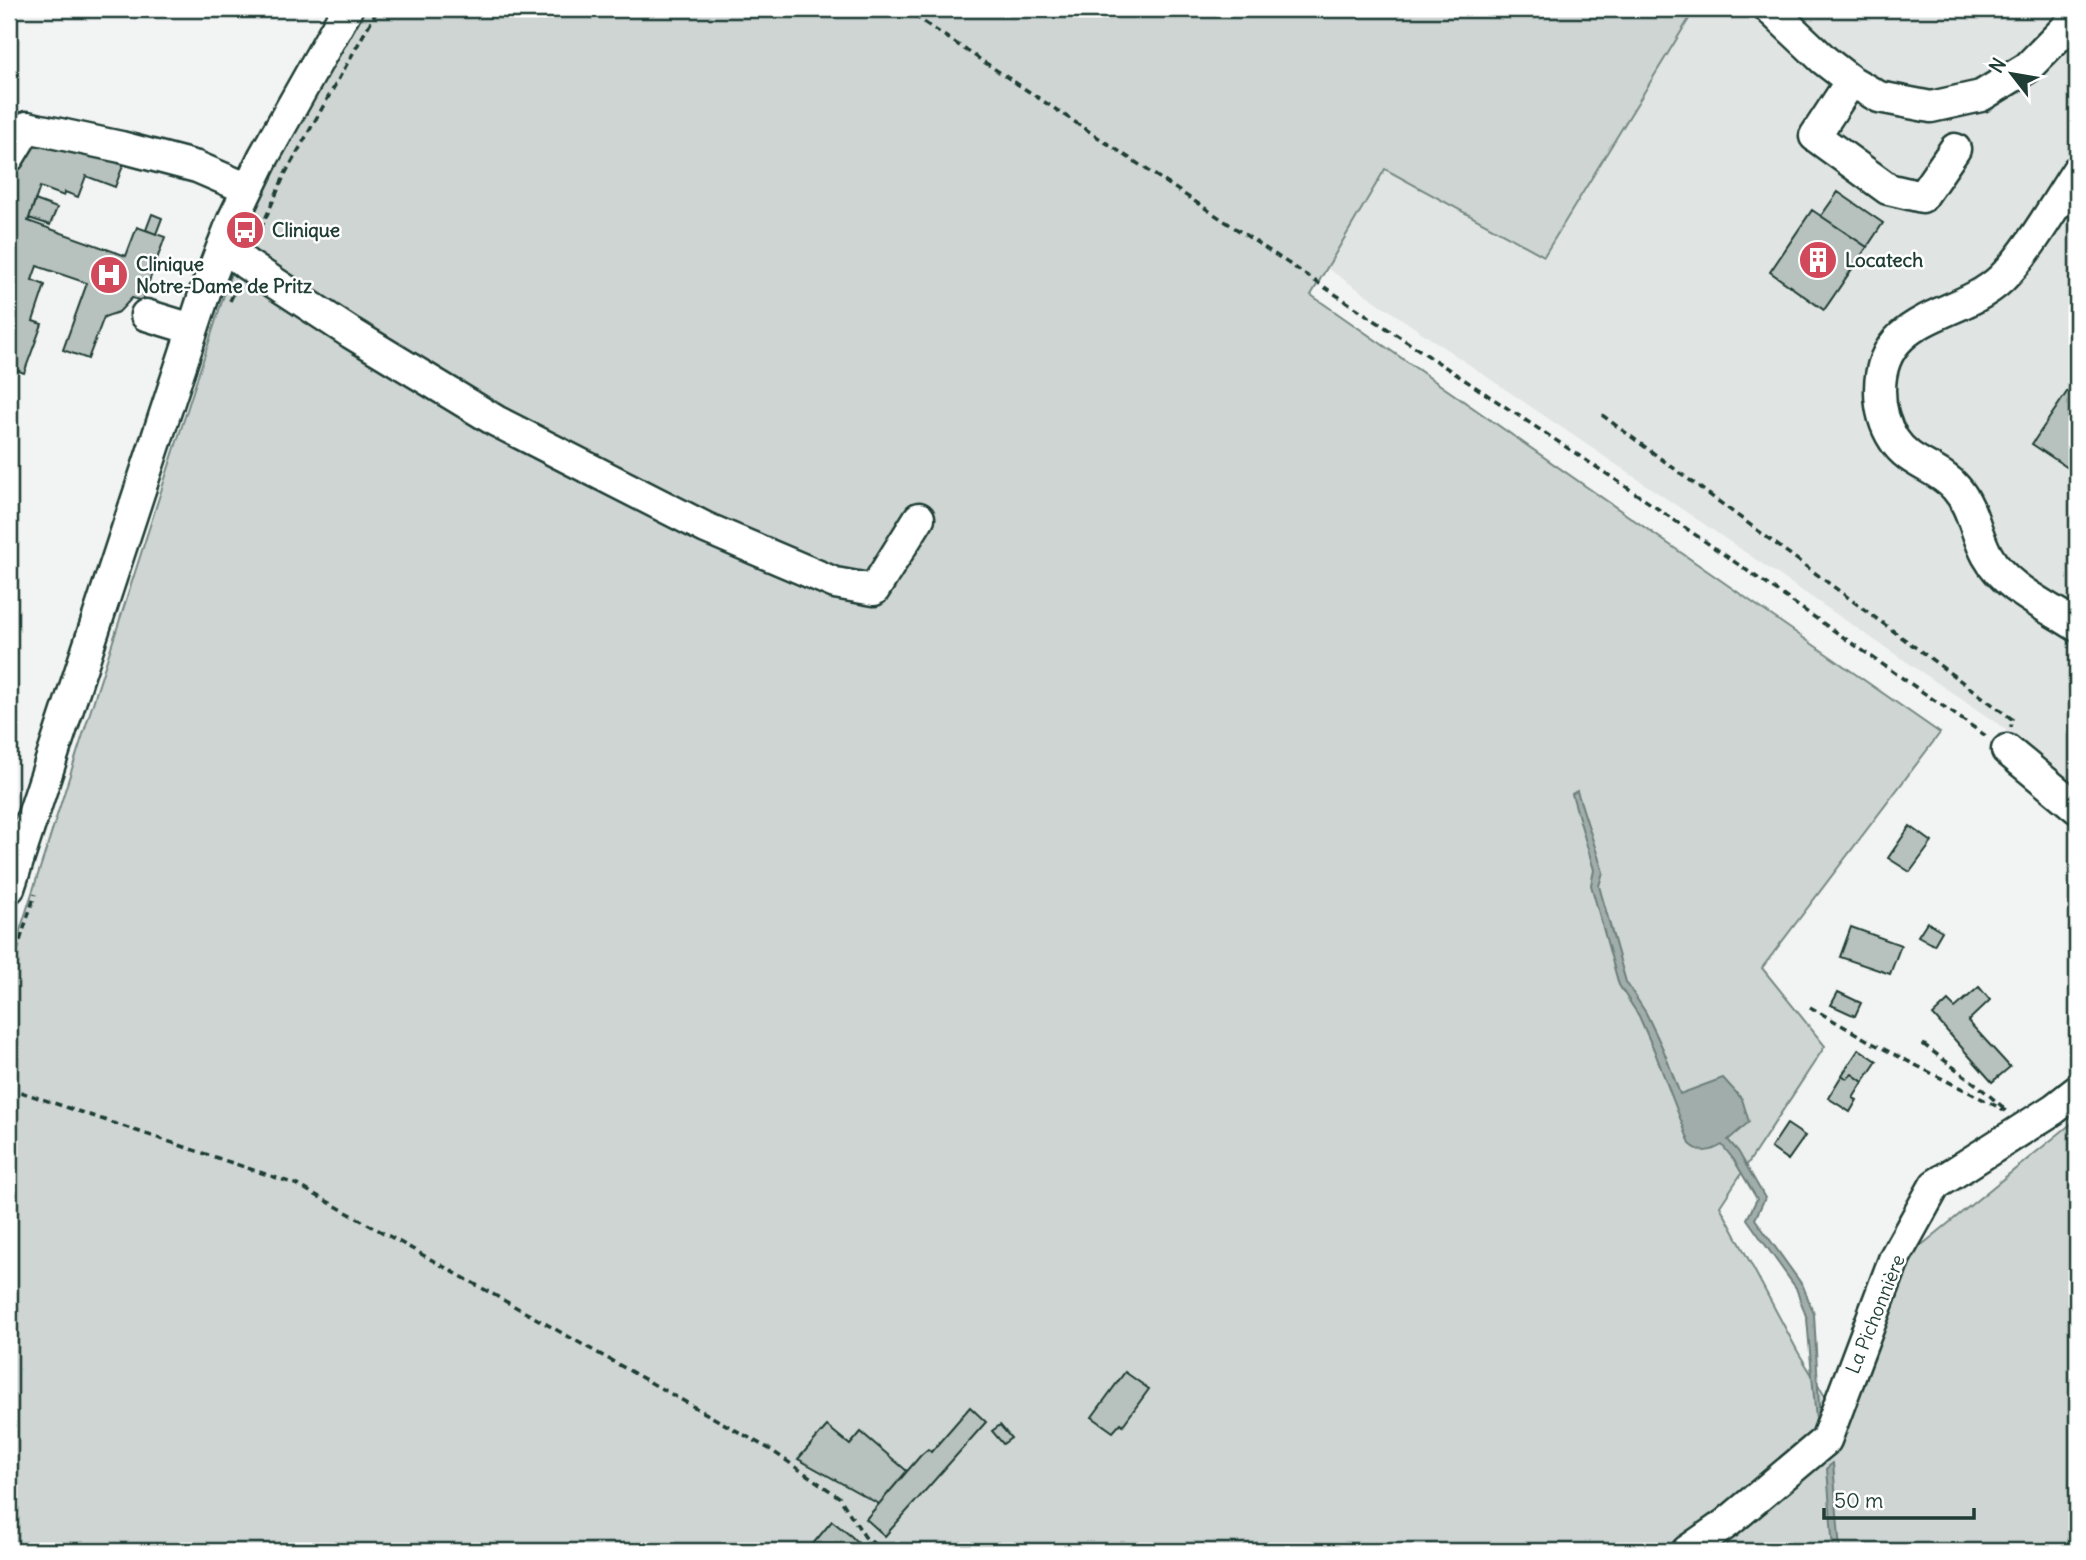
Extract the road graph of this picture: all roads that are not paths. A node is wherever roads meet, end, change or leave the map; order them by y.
1 (347, 9) edge
2 (1770, 9) edge
3 (2077, 17) edge
4 (1851, 80) junction
5 (1955, 149) dead end
6 (9, 157) edge
7 (2077, 171) edge
8 (248, 189) junction
9 (223, 245) junction
10 (146, 315) dead end
11 (192, 329) junction
12 (919, 518) dead end
13 (2077, 626) edge
14 (2007, 750) road end
15 (2077, 808) edge
16 (9, 888) edge
17 (2077, 1091) edge
18 (1687, 1551) edge

1 - 8 street
2 - 4 street
3 - 4 street
4 - 5 street
6 - 8 street
7 - 13 street
8 - 9 street
9 - 11 street
9 - 12 street
10 - 11 street
11 - 16 street
14 - 15 street
17 - 18 street, La Pichonnière

